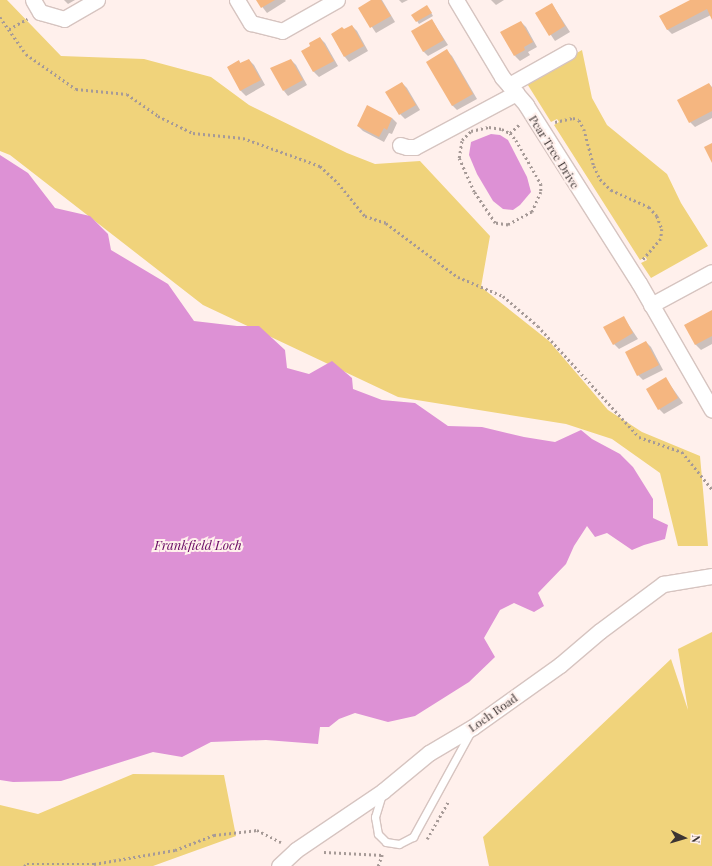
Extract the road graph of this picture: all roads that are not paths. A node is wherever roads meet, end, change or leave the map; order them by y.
1 (33, 0) edge
2 (97, 0) edge
3 (238, 0) edge
4 (337, 0) edge
5 (456, 0) edge
6 (568, 52) dead end
7 (512, 89) junction
8 (400, 145) dead end
9 (712, 272) edge
10 (651, 305) junction
11 (712, 410) edge
12 (712, 576) edge
13 (473, 727) junction
14 (383, 792) junction
15 (279, 866) edge

1 - 2 street
3 - 4 street
5 - 7 street, Pear Tree Drive
6 - 7 street
7 - 8 street
7 - 10 street, Pear Tree Drive
9 - 10 street
10 - 11 street, Pear Tree Drive
12 - 13 street, Loch Road
13 - 14 street, Loch Road
13 - 14 lane
14 - 15 street, Loch Road

